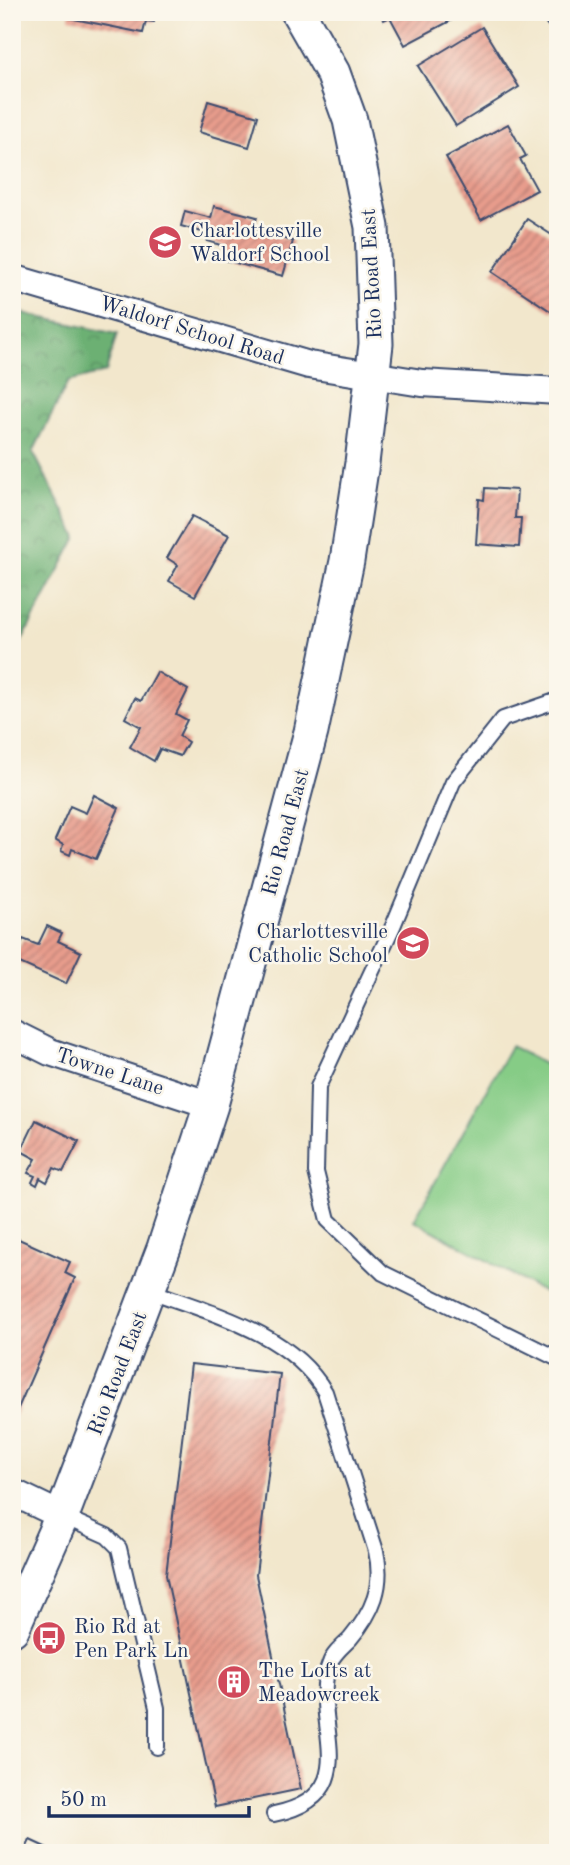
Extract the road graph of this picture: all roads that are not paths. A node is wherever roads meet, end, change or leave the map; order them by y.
1 (298, 12) edge
2 (12, 278) edge
3 (373, 376) junction
4 (558, 391) edge
5 (558, 700) edge
6 (12, 1033) edge
7 (211, 1105) junction
8 (148, 1290) junction
9 (558, 1359) edge
10 (12, 1492) edge
11 (62, 1516) junction
12 (12, 1629) edge
13 (157, 1747) dead end
14 (274, 1814) dead end

1 - 3 street, Rio Road East
2 - 3 street, Waldorf School Road
3 - 4 street, Waldorf School Road
3 - 7 street, Rio Road East
5 - 9 lane
6 - 7 street, Towne Lane
7 - 8 street, Rio Road East
8 - 11 street, Rio Road East
8 - 14 lane
10 - 11 street
11 - 12 street, Rio Road East
11 - 13 lane

